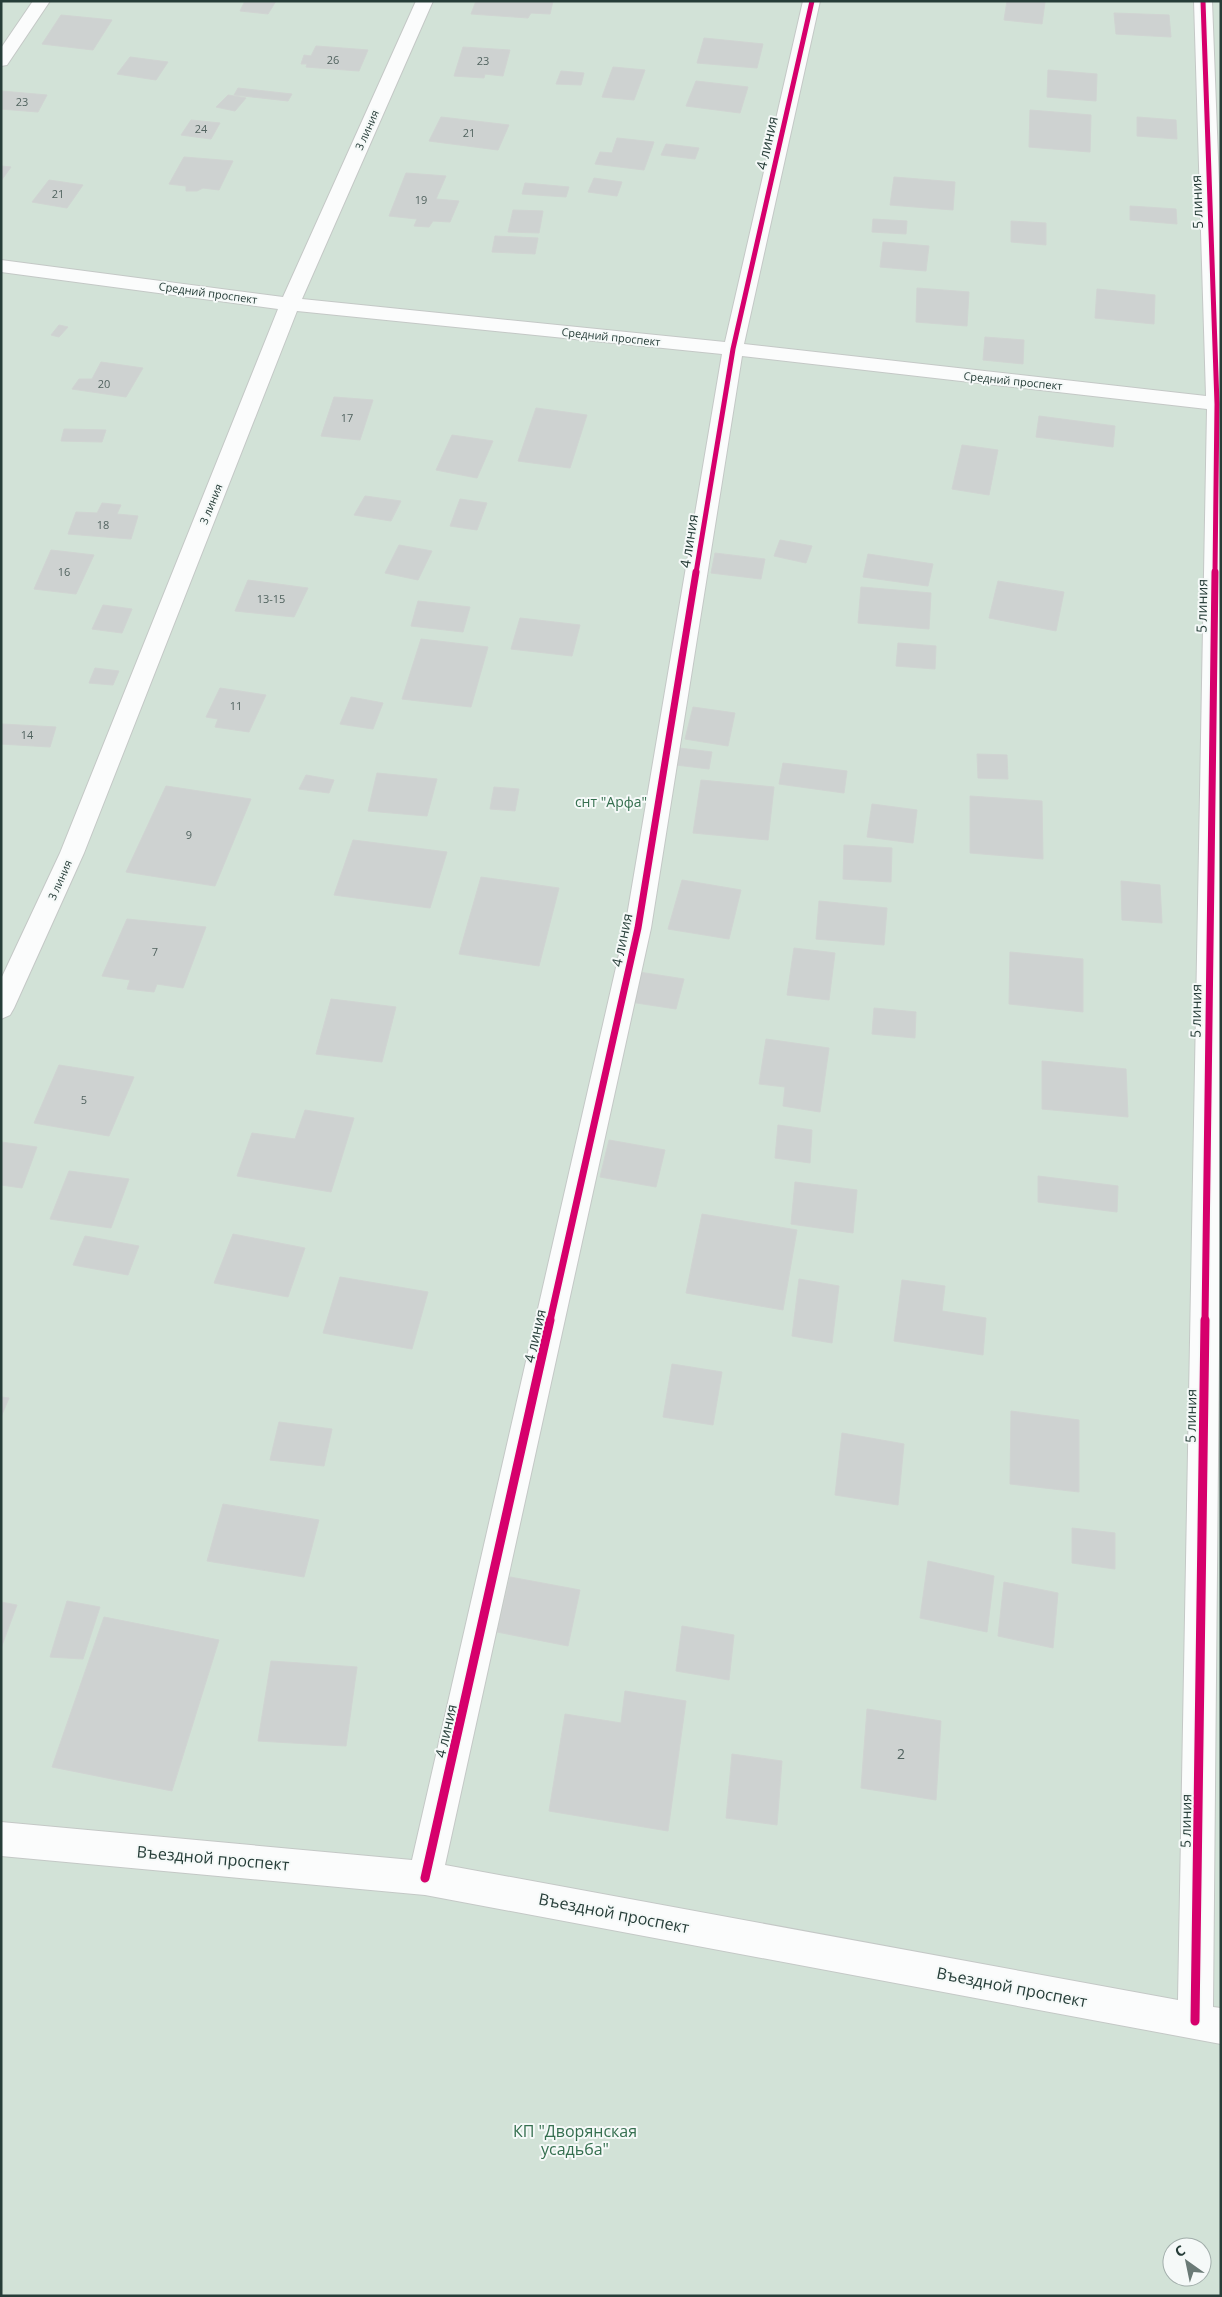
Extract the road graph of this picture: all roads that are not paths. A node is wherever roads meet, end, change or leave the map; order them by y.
1 (42, 1) edge
2 (425, 1) edge
3 (812, 1) edge
4 (1203, 1) edge
5 (1, 61) edge
6 (1, 266) edge
7 (290, 304) junction
8 (733, 350) junction
9 (1219, 404) edge
10 (1, 1008) edge
11 (1, 1839) edge
12 (425, 1878) junction
13 (1208, 2024) edge

1 - 5 street
2 - 7 street, 3 линия
3 - 8 street, 4 линия
4 - 9 street, 5 линия
6 - 7 street, Средний проспект
7 - 8 street, Средний проспект
7 - 10 street, 3 линия
8 - 9 street, Средний проспект
8 - 12 street, 4 линия
9 - 13 street, 5 линия
11 - 12 street, Въездной проспект
12 - 13 street, Въездной проспект

